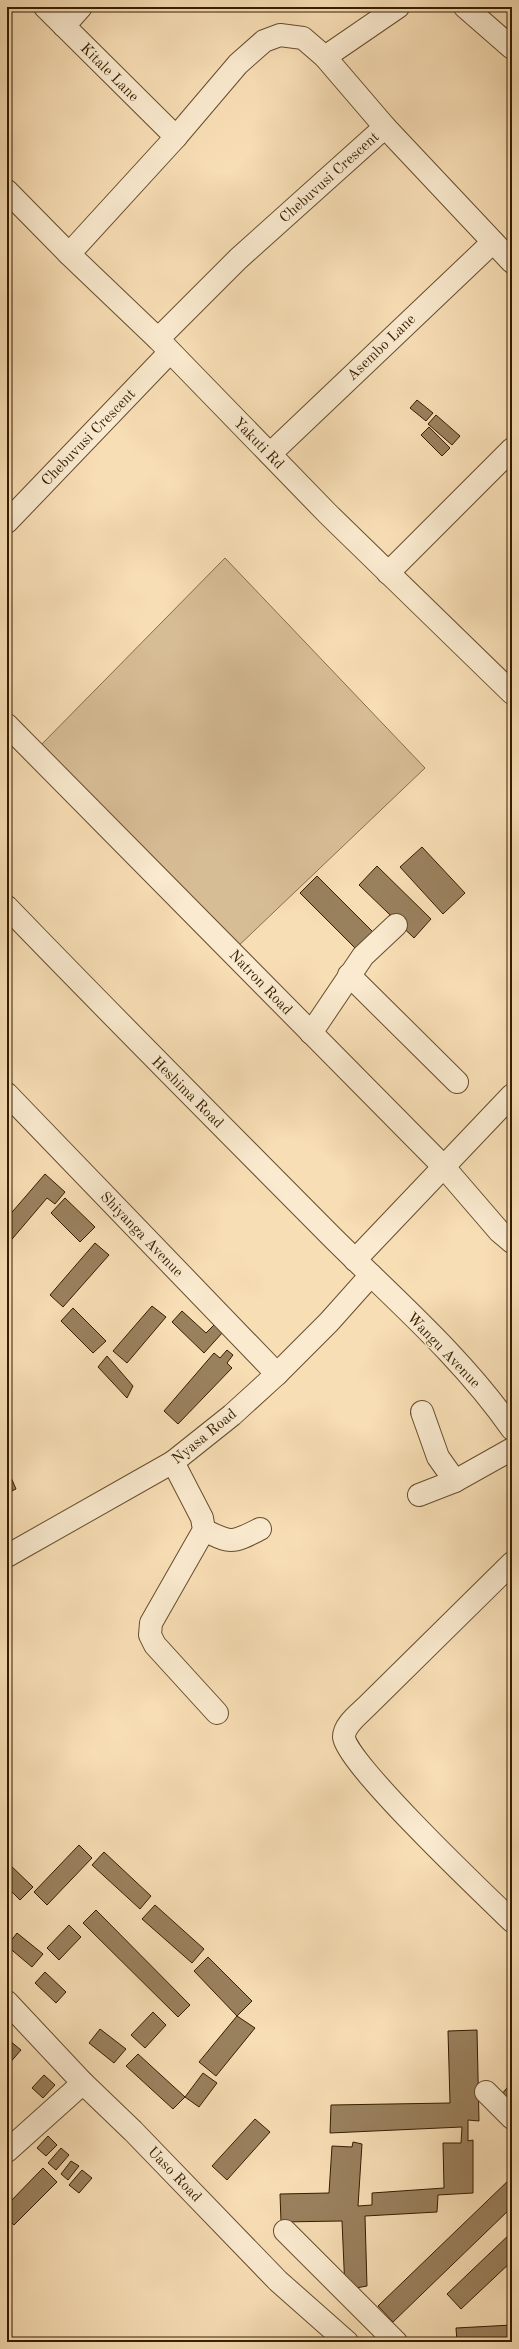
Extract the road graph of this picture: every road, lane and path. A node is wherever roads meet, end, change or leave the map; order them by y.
1 (45, 7) edge
2 (80, 7) edge
3 (398, 7) edge
4 (465, 7) edge
5 (64, 26) junction
6 (512, 48) edge
7 (325, 57) junction
8 (385, 127) junction
9 (176, 137) junction
10 (7, 191) edge
11 (493, 242) junction
12 (69, 254) junction
13 (512, 262) edge
14 (164, 346) junction
15 (512, 449) edge
16 (270, 454) junction
17 (7, 522) edge
18 (388, 573) junction
19 (510, 687) edge
20 (7, 725) edge
21 (7, 907) edge
22 (396, 925) dead end
23 (349, 975) junction
24 (310, 1033) junction
25 (457, 1082) dead end
26 (7, 1094) edge
27 (510, 1099) edge
28 (442, 1166) junction
29 (512, 1242) edge
30 (355, 1260) junction
31 (371, 1275) junction
32 (277, 1374) junction
33 (422, 1412) dead end
34 (512, 1429) edge
35 (512, 1449) edge
36 (172, 1462) junction
37 (455, 1481) junction
38 (419, 1495) dead end
39 (260, 1529) dead end
40 (204, 1530) junction
41 (7, 1556) edge
42 (512, 1563) edge
43 (217, 1713) dead end
44 (512, 1921) edge
45 (7, 2002) edge
46 (83, 2083) junction
47 (486, 2092) dead end
48 (512, 2118) edge
49 (7, 2151) edge
50 (285, 2231) dead end
51 (347, 2342) edge
52 (396, 2342) edge

1 - 5 street, Kitale Lane
2 - 5 street
3 - 7 street
4 - 6 street
5 - 9 street, Kitale Lane
7 - 8 street
7 - 9 street
8 - 11 street, Chebuvusi Crescent
8 - 14 street, Chebuvusi Crescent
9 - 12 street
10 - 12 street, Yakuti Rd
11 - 13 street, Chebuvusi Crescent
11 - 16 street, Asembo Lane
12 - 14 street, Yakuti Rd
14 - 16 street, Yakuti Rd
14 - 17 street, Chebuvusi Crescent
15 - 18 street
16 - 18 street, Yakuti Rd
18 - 19 street, Yakuti Rd
20 - 24 street, Natron Road
21 - 30 street, Heshima Road
22 - 23 street
23 - 24 street
23 - 25 street
24 - 28 street, Natron Road
26 - 32 street, Shiyanga Avenue
27 - 28 street
28 - 29 street, Natron Road
28 - 30 street
30 - 31 street, Heshima Road
31 - 32 street, Nyasa Road
31 - 34 street, Wangu Avenue
32 - 36 street, Nyasa Road
33 - 37 street
35 - 37 street
36 - 40 street
36 - 41 street, Nyasa Road
37 - 38 street
39 - 40 street
40 - 43 street
42 - 44 street
45 - 46 street, Uaso Road
46 - 49 street
46 - 51 street, Uaso Road
47 - 48 street
50 - 52 street

